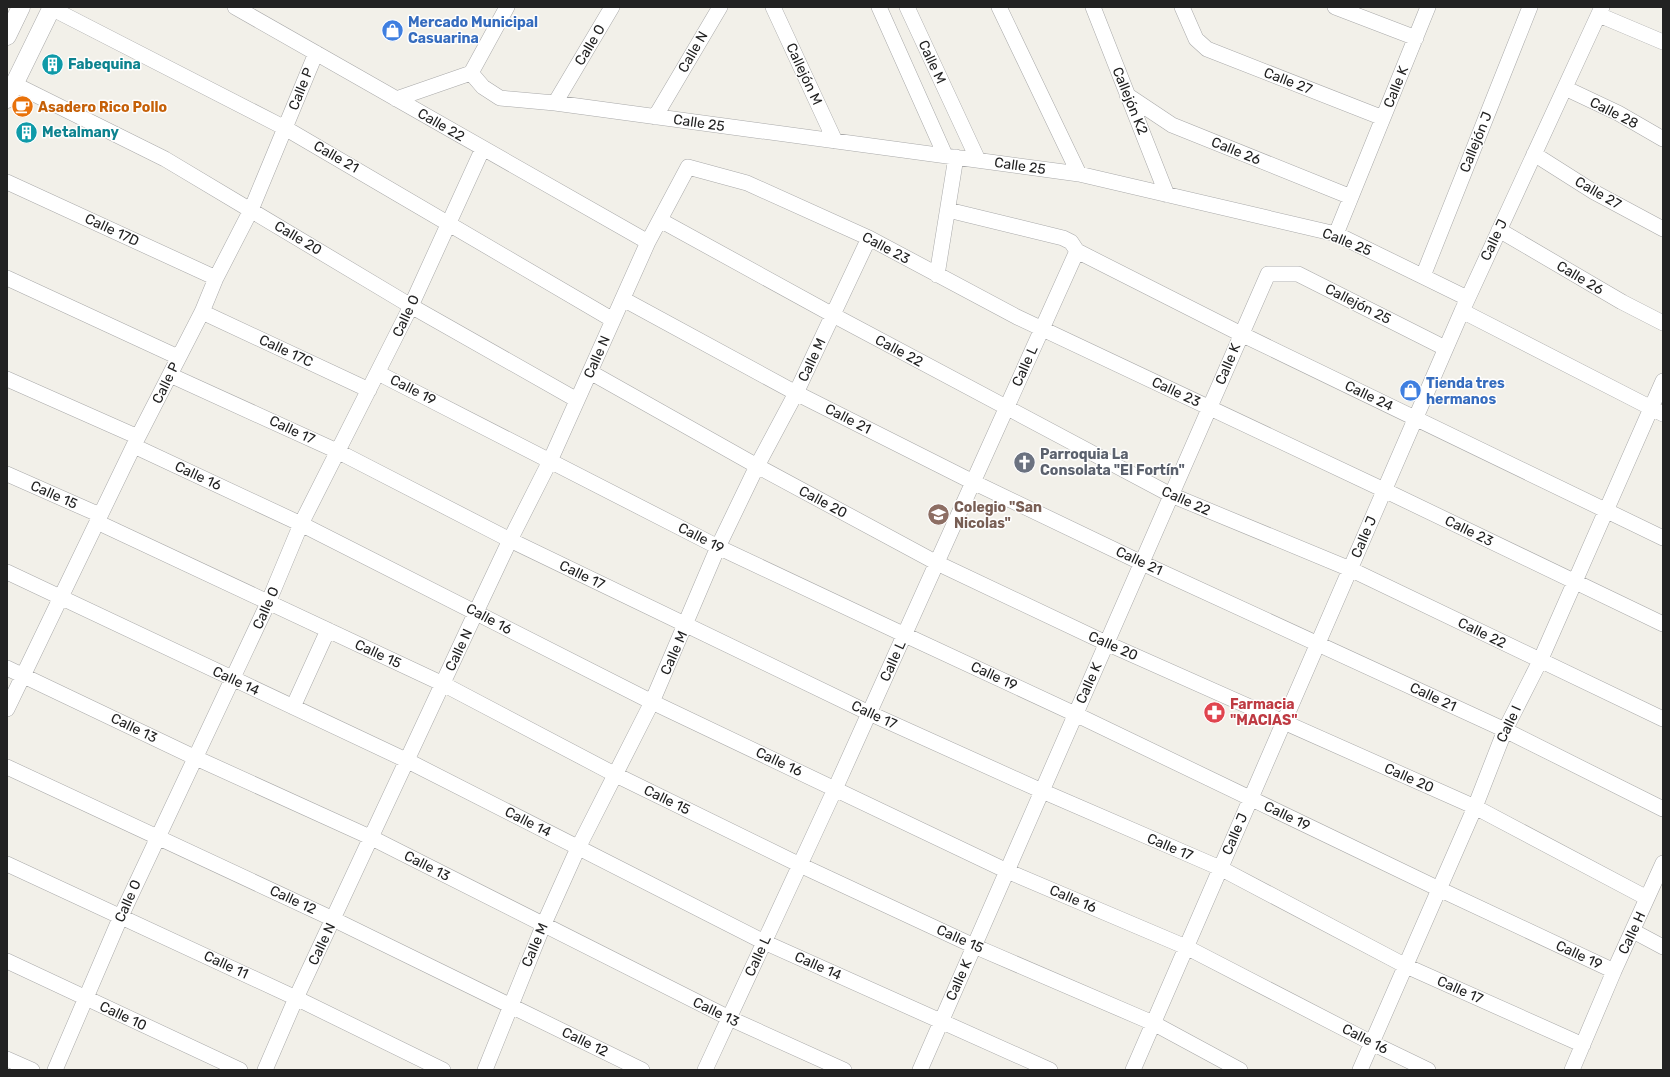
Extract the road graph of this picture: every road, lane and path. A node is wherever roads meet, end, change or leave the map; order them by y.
1 (21, 7) edge
2 (51, 7) edge
3 (235, 7) edge
4 (507, 7) edge
5 (612, 7) edge
6 (720, 7) edge
7 (773, 7) edge
8 (878, 7) edge
9 (907, 7) edge
10 (999, 7) edge
11 (1093, 7) edge
12 (1182, 7) edge
13 (1335, 7) edge
14 (1428, 7) edge
15 (1530, 7) edge
16 (1600, 11) edge
17 (7, 36) edge
18 (1416, 38) junction
19 (1663, 42) edge
20 (316, 53) junction
21 (471, 73) junction
22 (1564, 88) junction
23 (11, 91) edge
24 (1127, 95) junction
25 (396, 99) junction
26 (555, 103) junction
27 (655, 117) junction
28 (1383, 118) junction
29 (285, 128) junction
30 (1663, 139) edge
31 (835, 141) junction
32 (483, 148) junction
33 (1534, 154) junction
34 (951, 156) junction
35 (978, 160) junction
36 (688, 167) joint
37 (1079, 174) junction
38 (7, 182) edge
39 (1167, 195) junction
40 (1351, 197) junction
41 (251, 210) junction
42 (948, 210) junction
43 (660, 220) junction
44 (448, 223) junction
45 (1663, 229) edge
46 (1499, 230) junction
47 (1336, 234) junction
48 (869, 238) junction
49 (648, 242) junction
50 (1077, 251) junction
51 (1268, 274) joint
52 (937, 275) junction
53 (1423, 276) junction
54 (7, 278) edge
55 (216, 278) junction
56 (623, 299) junction
57 (1464, 304) junction
58 (411, 306) junction
59 (202, 312) junction
60 (833, 315) junction
61 (613, 320) junction
62 (1663, 323) edge
63 (1042, 329) junction
64 (1241, 334) junction
65 (1445, 348) junction
66 (178, 357) junction
67 (590, 372) junction
68 (378, 373) junction
69 (170, 375) junction
70 (7, 380) edge
71 (1663, 381) edge
72 (369, 390) junction
73 (796, 393) junction
74 (578, 400) junction
75 (1006, 408) junction
76 (1209, 408) junction
77 (1657, 411) edge
78 (1415, 418) junction
79 (136, 442) junction
80 (337, 451) junction
81 (550, 461) junction
82 (756, 466) junction
83 (7, 474) edge
84 (973, 482) junction
85 (1384, 490) junction
86 (1171, 495) junction
87 (1606, 510) junction
88 (99, 519) junction
89 (301, 524) junction
90 (1663, 538) edge
91 (510, 540) junction
92 (718, 547) junction
93 (937, 563) junction
94 (1142, 563) junction
95 (1350, 569) junction
96 (7, 572) edge
97 (1574, 581) junction
98 (61, 596) junction
99 (268, 603) junction
100 (476, 612) junction
101 (1663, 624) edge
102 (686, 625) junction
103 (328, 630) junction
104 (904, 635) junction
105 (1106, 643) junction
106 (1317, 644) junction
107 (1540, 661) junction
108 (7, 668) edge
109 (23, 675) junction
110 (233, 680) junction
111 (443, 684) junction
112 (652, 702) junction
113 (293, 707) junction
114 (7, 708) edge
115 (869, 714) junction
116 (1075, 714) junction
117 (1663, 719) edge
118 (1284, 722) junction
119 (1505, 730) junction
120 (196, 758) junction
121 (408, 761) junction
122 (7, 767) edge
123 (616, 776) junction
124 (835, 789) junction
125 (1042, 791) junction
126 (1251, 798) junction
127 (1476, 807) junction
128 (1663, 809) edge
129 (158, 836) junction
130 (372, 838) junction
131 (578, 848) junction
132 (1663, 863) edge
133 (7, 864) edge
134 (800, 865) junction
135 (1220, 868) junction
136 (1007, 871) junction
137 (1439, 890) junction
138 (1647, 898) junction
139 (121, 916) junction
140 (333, 919) junction
141 (543, 926) junction
142 (1633, 931) junction
143 (764, 942) junction
144 (974, 946) junction
145 (1186, 947) junction
146 (1663, 947) edge
147 (7, 961) edge
148 (1406, 966) junction
149 (1614, 971) junction
150 (296, 998) junction
151 (86, 999) junction
152 (511, 1005) junction
153 (729, 1018) junction
154 (941, 1021) junction
155 (1153, 1023) junction
156 (1372, 1043) junction
157 (1583, 1045) junction
158 (7, 1059) edge
159 (32, 1070) edge
160 (55, 1070) edge
161 (240, 1070) edge
162 (265, 1070) edge
163 (443, 1070) edge
164 (485, 1070) edge
165 (642, 1070) edge
166 (704, 1070) edge
167 (844, 1070) edge
168 (920, 1070) edge
169 (1050, 1070) edge
170 (1133, 1070) edge
171 (1240, 1070) edge
172 (1360, 1070) edge
173 (1428, 1070) edge
174 (1572, 1070) edge

1 - 17 street
2 - 23 street
2 - 29 street, Calle 21
3 - 20 street, Calle 22
4 - 21 street
5 - 26 street, Calle O
6 - 27 street, Calle N
7 - 31 street, Callejón M
8 - 34 street, Calle M
9 - 35 street, Calle M
10 - 37 street
11 - 24 street, Callejón K2
12 - 28 street, Calle 27
13 - 18 street
14 - 18 street, Calle K
15 - 53 street, Callejón J
16 - 19 street
16 - 22 street, Calle J
18 - 28 street, Calle K
20 - 25 street, Calle 22
20 - 29 street, Calle P
21 - 25 street
21 - 26 street, Calle 25
22 - 30 street, Calle 28
22 - 33 street, Calle J
23 - 41 street, Calle 20
24 - 39 street, Callejón K2
24 - 40 street, Calle 26
25 - 32 street, Calle 22
26 - 27 street, Calle 25
27 - 31 street, Calle 25
28 - 40 street, Calle K
29 - 41 street, Calle P
29 - 44 street, Calle 21
31 - 34 street, Calle 25
32 - 44 street, Calle O
32 - 49 street, Calle 22
33 - 45 street, Calle 27
33 - 46 street, Calle J
34 - 35 street, Calle 25
34 - 42 street
35 - 37 street, Calle 25
36 - 43 street, Calle N
36 - 48 street, Calle 23
37 - 39 street, Calle 25
38 - 55 street, Calle 17D
39 - 47 street, Calle 25
40 - 47 street, Calle K
41 - 55 street, Calle P
41 - 58 street, Calle 20
42 - 50 street
42 - 52 street
43 - 49 street, Calle N
43 - 60 street, Calle 22
44 - 58 street, Calle O
44 - 61 street, Calle 21
46 - 57 street, Calle J
46 - 62 street, Calle 26
47 - 53 street, Calle 25
48 - 52 street, Calle 23
48 - 60 street, Calle M
49 - 56 street, Calle N
50 - 63 street, Calle L
50 - 64 street, Calle 24
51 - 64 street, Calle K
51 - 65 street, Callejón 25
52 - 63 street, Calle 23
53 - 57 street, Calle 25
54 - 66 street
55 - 59 street, Calle P
56 - 61 street, Calle N
56 - 73 street, Calle 21
57 - 65 street, Calle J
57 - 77 street, Calle 25
58 - 68 street, Calle O
58 - 74 street, Calle 20
59 - 66 street, Calle P
59 - 72 street, Calle 17C
60 - 73 street, Calle M
60 - 75 street, Calle 22
61 - 67 street, Calle N
63 - 75 street, Calle L
63 - 76 street, Calle 23
64 - 76 street, Calle K
64 - 78 street, Calle 24
65 - 78 street, Calle J
66 - 69 street, Calle P
67 - 74 street, Calle N
67 - 82 street, Calle 20
68 - 72 street, Calle O
68 - 81 street, Calle 19
69 - 79 street, Calle P
69 - 80 street, Calle 17
70 - 79 street, Calle 16
71 - 77 street, Calle I
72 - 80 street, Calle O
73 - 82 street, Calle M
73 - 84 street, Calle 21
74 - 81 street, Calle N
75 - 84 street, Calle L
75 - 86 street, Calle 22
76 - 85 street, Calle 23
76 - 86 street, Calle K
77 - 87 street, Calle I
78 - 85 street, Calle J
78 - 87 street, Calle 24
79 - 88 street, Calle P
79 - 89 street, Calle 16
80 - 89 street, Calle O
80 - 91 street, Calle 17
81 - 91 street, Calle N
81 - 92 street, Calle 19
82 - 92 street, Calle M
82 - 93 street, Calle 20
83 - 88 street, Calle 15
84 - 93 street, Calle L
84 - 94 street, Calle 21
85 - 95 street, Calle J
85 - 97 street, Calle 23
86 - 94 street, Calle K
86 - 95 street, Calle 22
87 - 90 street, Calle 24
87 - 97 street, Calle I
88 - 98 street, Calle P
88 - 99 street, Calle 15
89 - 99 street, Calle O
89 - 100 street, Calle 16
91 - 100 street, Calle N
91 - 102 street, Calle 17
92 - 102 street, Calle M
92 - 104 street, Calle 19
93 - 104 street, Calle L
93 - 105 street, Calle 20
94 - 105 street, Calle K
94 - 106 street, Calle 21
95 - 106 street, Calle J
95 - 107 street, Calle 22
96 - 98 street, Calle 14
97 - 101 street, Calle 23
97 - 107 street, Calle I
98 - 109 street, Calle P
98 - 110 street, Calle 14
99 - 103 street, Calle 15
99 - 110 street, Calle O
100 - 111 street, Calle N
100 - 112 street, Calle 16
102 - 112 street, Calle M
102 - 115 street, Calle 17
103 - 111 street, Calle 15
103 - 113 street
104 - 115 street, Calle L
104 - 116 street, Calle 19
105 - 116 street, Calle K
105 - 118 street, Calle 20
106 - 118 street, Calle J
106 - 119 street, Calle 21
107 - 117 street, Calle 22
107 - 119 street, Calle I
108 - 109 street, Calle 13
109 - 114 street, Calle P
109 - 120 street, Calle 13
110 - 113 street, Calle 14
110 - 120 street, Calle O
111 - 121 street, Calle N
111 - 123 street, Calle 15
112 - 123 street, Calle M
112 - 124 street, Calle 16
113 - 121 street, Calle 14
115 - 124 street, Calle L
115 - 125 street, Calle 17
116 - 125 street, Calle K
116 - 126 street, Calle 19
118 - 126 street, Calle J
118 - 127 street, Calle 20
119 - 127 street, Calle I
119 - 128 street, Calle 21
120 - 129 street, Calle O
120 - 130 street, Calle 13
121 - 130 street, Calle N
121 - 131 street, Calle 14
122 - 129 street, Calle 12
123 - 131 street, Calle M
123 - 134 street, Calle 15
124 - 134 street, Calle L
124 - 136 street, Calle 16
125 - 135 street, Calle 17
125 - 136 street, Calle K
126 - 135 street, Calle J
126 - 137 street, Calle 19
127 - 137 street, Calle I
127 - 138 street, Calle 20
129 - 139 street, Calle O
129 - 140 street, Calle 12
130 - 140 street, Calle N
130 - 141 street, Calle 13
131 - 141 street, Calle M
131 - 143 street, Calle 14
132 - 138 street, Calle H
133 - 139 street, Calle 11
134 - 143 street, Calle L
134 - 144 street, Calle 15
135 - 145 street, Calle J
135 - 148 street, Calle 17
136 - 144 street, Calle K
136 - 145 street, Calle 16
137 - 148 street, Calle I
137 - 149 street, Calle 19
138 - 142 street, Calle H
139 - 150 street, Calle 11
139 - 151 street, Calle O
140 - 150 street, Calle N
140 - 152 street, Calle 12
141 - 152 street, Calle M
141 - 153 street, Calle 13
142 - 146 street
142 - 149 street, Calle H
143 - 153 street, Calle L
143 - 154 street, Calle 14
144 - 154 street, Calle K
144 - 155 street, Calle 15
145 - 155 street, Calle J
145 - 156 street, Calle 16
147 - 151 street, Calle 10
148 - 156 street, Calle I
148 - 157 street, Calle 17
149 - 157 street, Calle H
150 - 162 street, Calle N
150 - 163 street, Calle 11
151 - 160 street, Calle O
151 - 161 street, Calle 10
152 - 164 street, Calle M
152 - 165 street, Calle 12
153 - 166 street, Calle L
153 - 167 street, Calle 13
154 - 168 street, Calle K
154 - 169 street, Calle 14
155 - 170 street, Calle J
155 - 171 street, Calle 15
156 - 172 street, Calle I
156 - 173 street, Calle 16
157 - 174 street, Calle H
158 - 159 street

